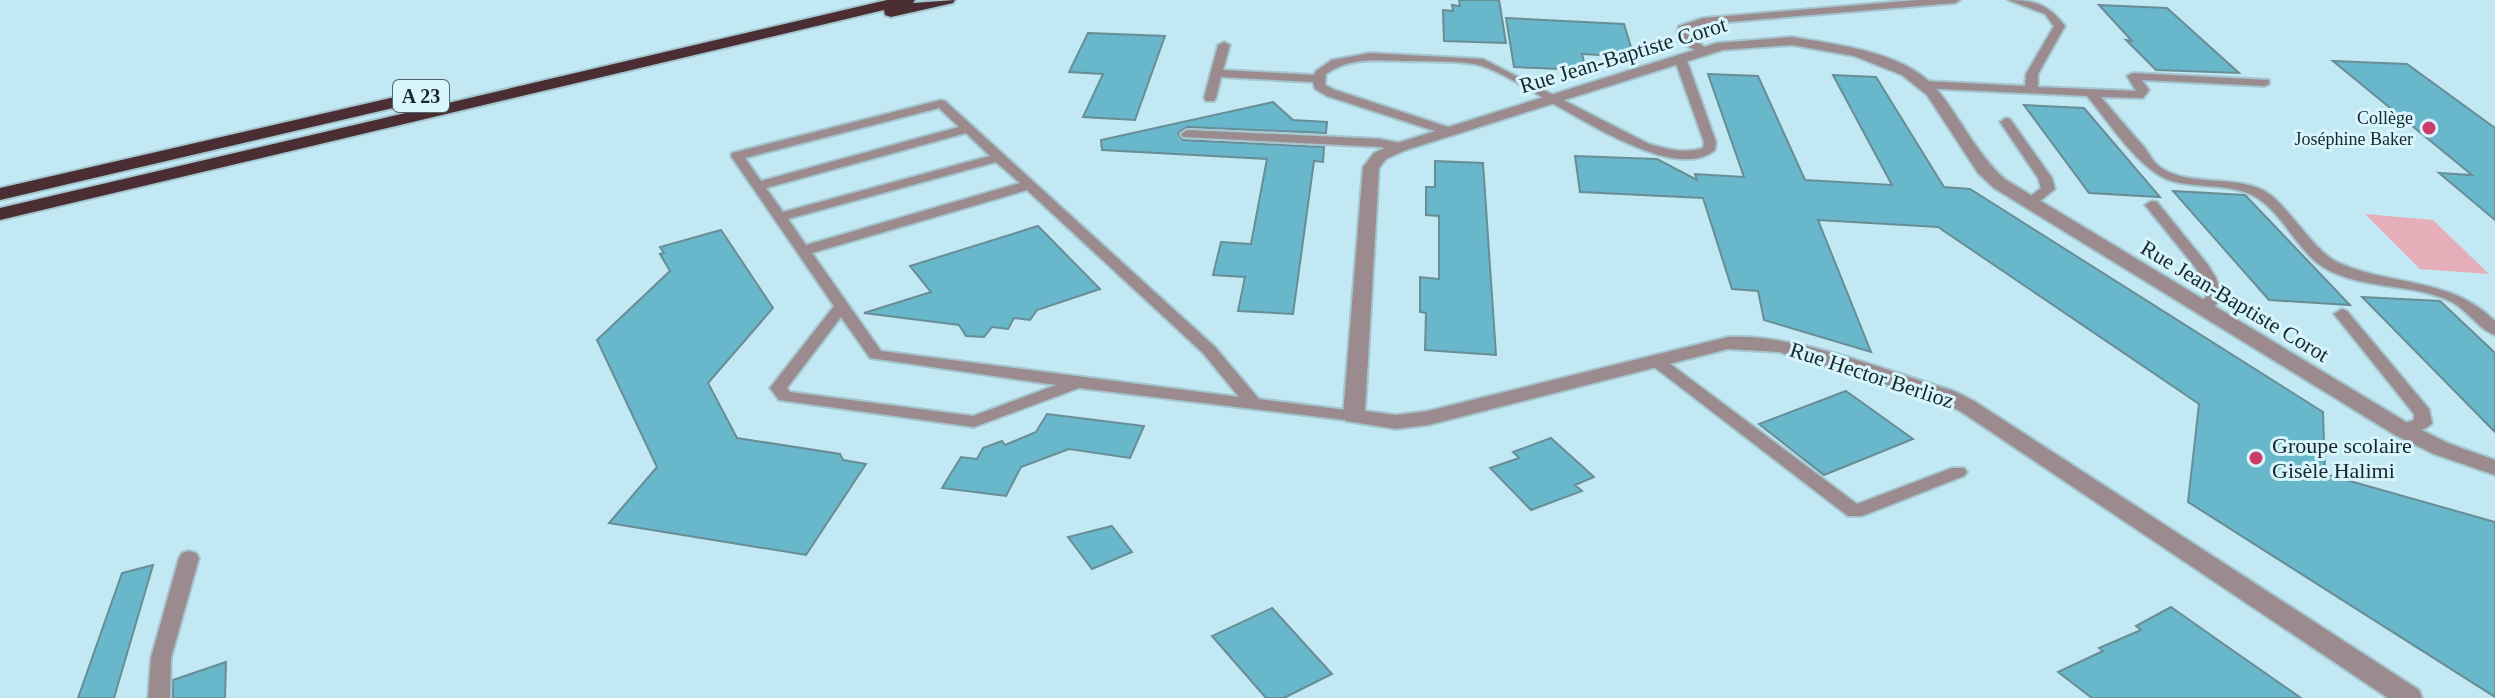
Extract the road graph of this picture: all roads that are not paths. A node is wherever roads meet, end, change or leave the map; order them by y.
1 (832, 0) edge
2 (842, 0) edge
3 (907, 0) edge
4 (947, 0) edge
5 (1955, 0) edge
6 (2013, 0) edge
7 (807, 8) junction
8 (1224, 45) dead end
9 (700, 48) junction
10 (1703, 51) junction
11 (1680, 58) junction
12 (1217, 73) junction
13 (1318, 79) junction
14 (2265, 82) dead end
15 (1924, 85) junction
16 (2033, 90) junction
17 (2091, 93) junction
18 (1210, 98) dead end
19 (1551, 99) junction
20 (2006, 122) dead end
21 (968, 129) junction
22 (1447, 131) junction
23 (1187, 134) dead end
24 (1400, 147) junction
25 (999, 157) junction
26 (1029, 185) junction
27 (757, 186) junction
28 (0, 194) edge
29 (2030, 202) junction
30 (2152, 205) dead end
31 (0, 214) edge
32 (779, 217) junction
33 (802, 251) junction
34 (841, 307) junction
35 (2202, 307) junction
36 (2342, 314) dead end
37 (2495, 330) edge
38 (1655, 360) junction
39 (1077, 383) junction
40 (1255, 406) junction
41 (1354, 416) junction
42 (2403, 430) junction
43 (2495, 468) edge
44 (1958, 472) dead end
45 (189, 558) dead end
46 (159, 698) edge
47 (2409, 698) edge

1 - 7 highway
2 - 7 highway, A 23
3 - 9 highway, A 23
4 - 9 highway
5 - 10 lane
6 - 16 lane
7 - 28 highway, A 23
8 - 12 lane
9 - 31 highway, A 23
10 - 11 street, Rue Jean-Baptiste Corot
10 - 15 street, Rue Jean-Baptiste Corot
11 - 19 street, Rue Jean-Baptiste Corot
11 - 19 lane
12 - 13 lane
12 - 18 lane
13 - 19 lane
13 - 22 lane
14 - 17 lane
15 - 16 lane
15 - 29 street, Rue Jean-Baptiste Corot
16 - 17 lane
17 - 37 lane
19 - 22 street, Rue Jean-Baptiste Corot
20 - 29 lane
21 - 25 lane
21 - 27 lane
21 - 27 lane
22 - 24 street, Rue Jean-Baptiste Corot
23 - 24 lane
24 - 41 street, Rue Jean-Baptiste Corot
25 - 26 lane
25 - 32 lane
26 - 33 lane
26 - 40 lane
27 - 32 lane
29 - 35 street, Rue Jean-Baptiste Corot
30 - 35 lane
32 - 33 lane
33 - 34 lane
34 - 39 lane
34 - 39 lane
35 - 42 street, Rue Jean-Baptiste Corot
36 - 42 lane
38 - 41 street, Rue Hector Berlioz
38 - 44 lane
38 - 47 street, Rue Hector Berlioz
39 - 40 lane
40 - 41 lane
42 - 43 street, Rue Jean-Baptiste Corot
45 - 46 lane

